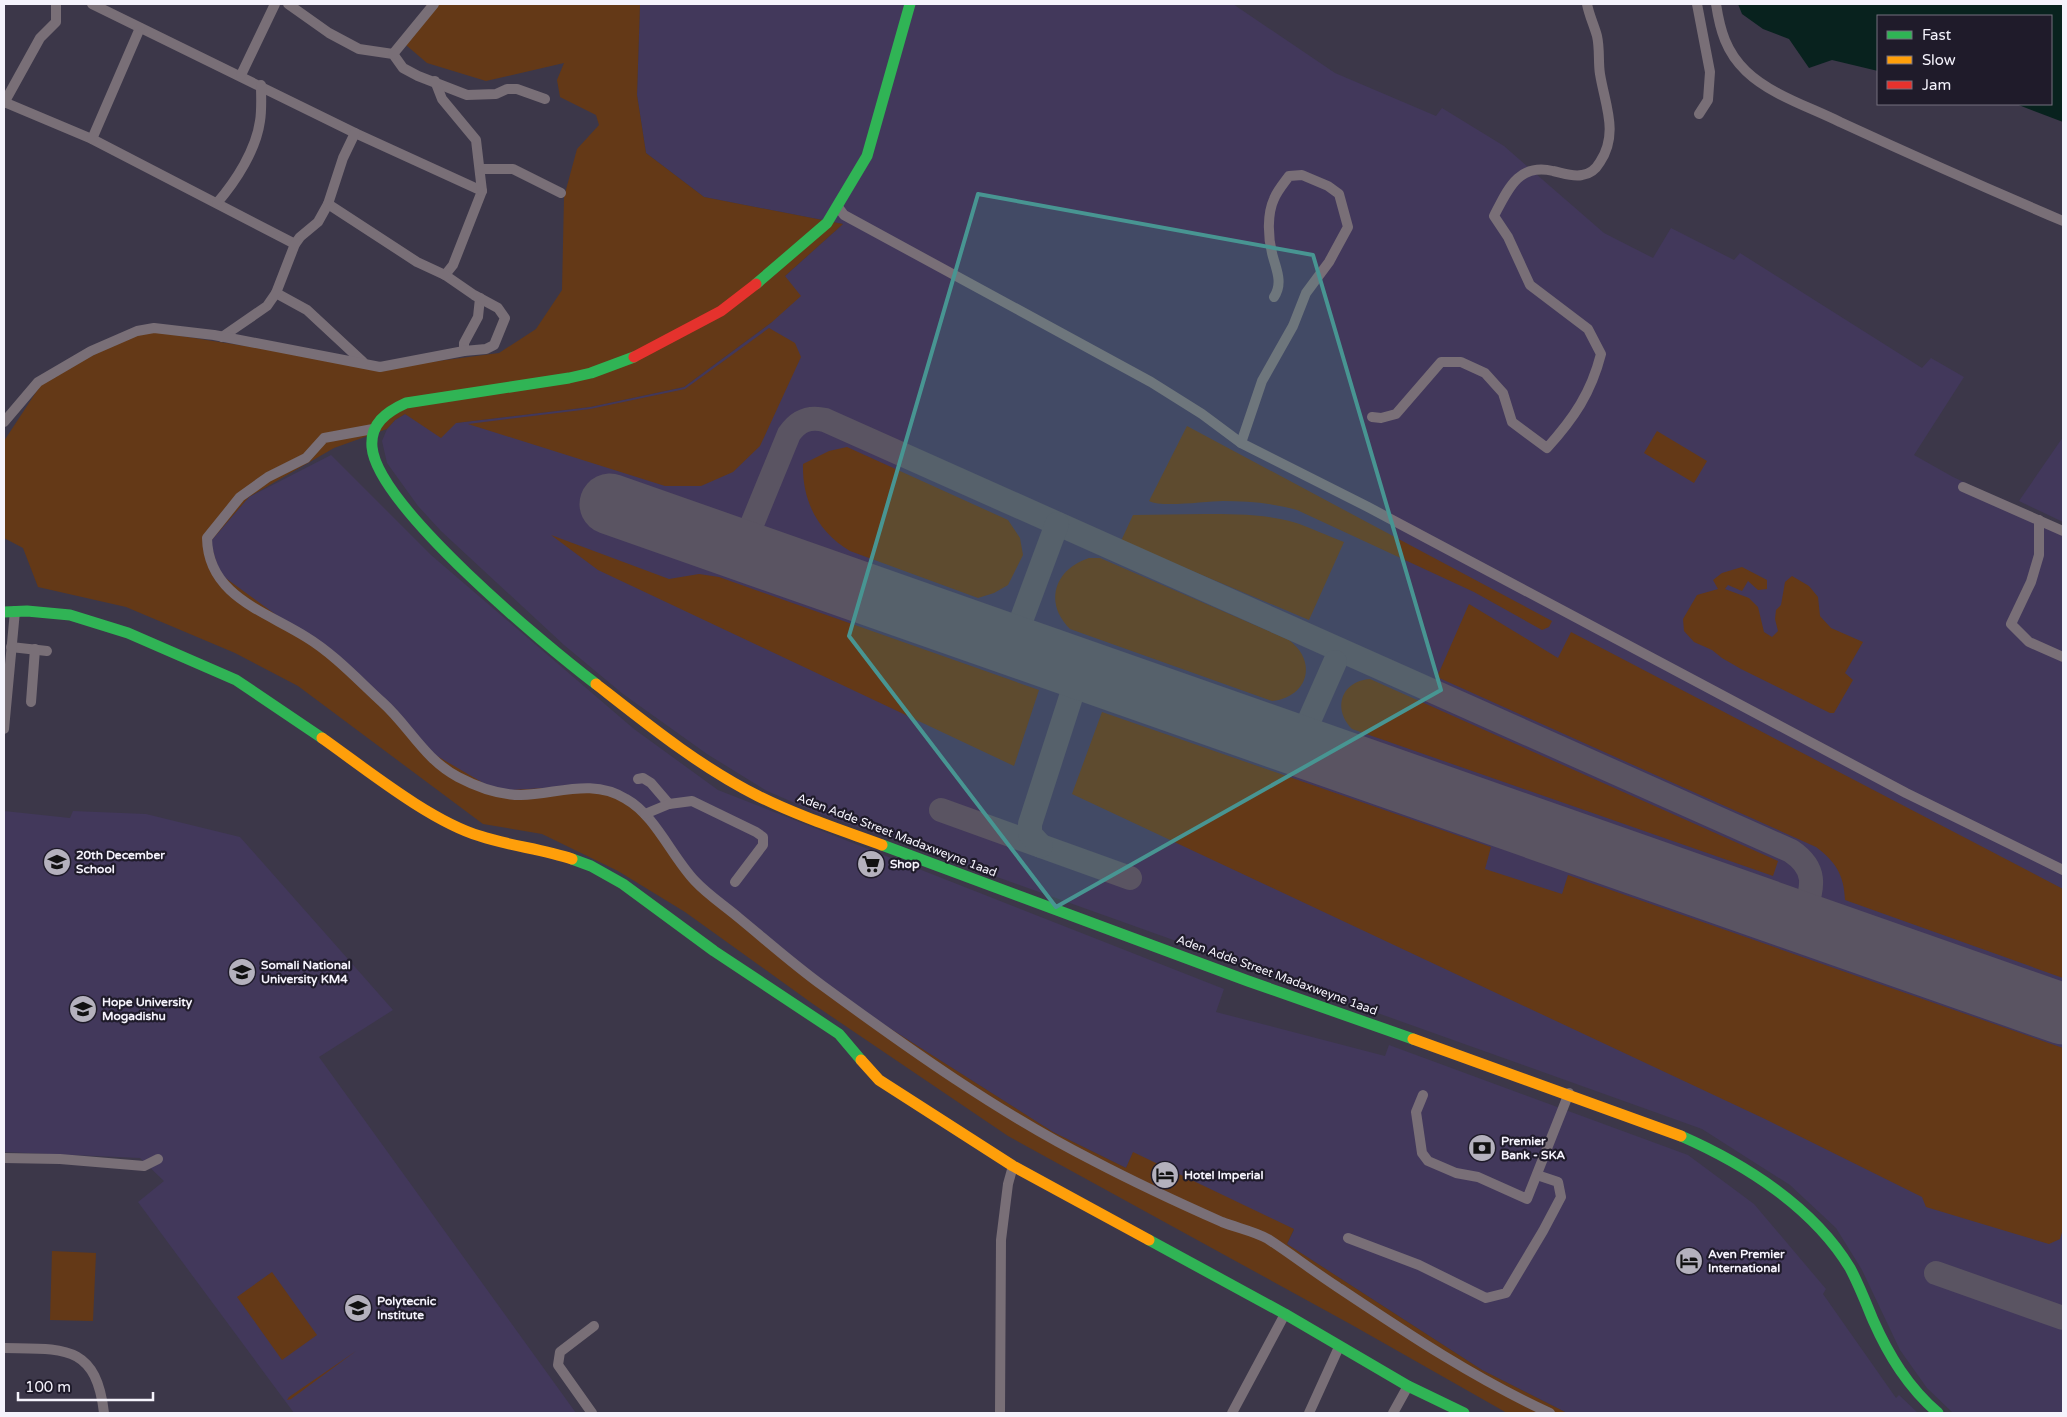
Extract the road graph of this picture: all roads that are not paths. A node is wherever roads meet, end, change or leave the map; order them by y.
1 (56, 4) edge
2 (92, 4) edge
3 (275, 4) edge
4 (288, 4) edge
5 (434, 4) edge
6 (910, 4) edge
7 (1587, 4) edge
8 (1697, 4) edge
9 (1716, 4) edge
10 (109, 7) edge
11 (140, 28) junction
12 (393, 54) junction
13 (241, 76) junction
14 (435, 81) junction
15 (262, 86) junction
16 (545, 99) dead end
17 (4, 102) edge
18 (1699, 114) dead end
19 (355, 133) junction
20 (92, 139) junction
21 (481, 169) junction
22 (482, 190) junction
23 (561, 193) dead end
24 (217, 203) junction
25 (328, 204) junction
26 (838, 207) junction
27 (2063, 221) edge
28 (295, 244) junction
29 (445, 275) junction
30 (276, 294) junction
31 (1274, 297) dead end
32 (480, 298) junction
33 (222, 337) junction
34 (464, 351) junction
35 (363, 362) junction
36 (1372, 417) dead end
37 (4, 422) edge
38 (374, 429) junction
39 (1241, 443) junction
40 (1963, 487) dead end
41 (2039, 520) junction
42 (2063, 532) edge
43 (10, 612) edge
44 (11, 646) junction
45 (35, 649) junction
46 (47, 651) dead end
47 (2063, 657) edge
48 (31, 702) dead end
49 (4, 729) edge
50 (638, 779) dead end
51 (669, 804) junction
52 (645, 814) junction
53 (2063, 870) edge
54 (735, 882) dead end
55 (1569, 1093) junction
56 (1423, 1095) dead end
57 (4, 1158) edge
58 (158, 1158) dead end
59 (1014, 1166) junction
60 (1537, 1175) junction
61 (1348, 1238) dead end
62 (1285, 1314) junction
63 (594, 1326) dead end
64 (1339, 1347) junction
65 (4, 1348) edge
66 (1408, 1386) junction
67 (104, 1413) edge
68 (592, 1413) edge
69 (1000, 1413) edge
70 (1232, 1413) edge
71 (1309, 1413) edge
72 (1393, 1413) edge
73 (1464, 1413) edge
74 (1550, 1413) edge
75 (1938, 1413) edge

1 - 17 street
2 - 10 street
3 - 13 street
4 - 12 street
5 - 12 street
6 - 26 street
7 - 36 street
8 - 18 street
9 - 27 street
10 - 11 street
11 - 13 street
11 - 20 street
12 - 14 street
13 - 15 street
14 - 16 street
14 - 21 street
15 - 19 street
15 - 24 street
17 - 20 street
19 - 22 street
19 - 25 street
20 - 24 street
21 - 22 street
21 - 23 street
22 - 29 street
24 - 28 street
25 - 28 street
25 - 29 street
26 - 38 street
26 - 39 street
28 - 30 street
29 - 32 street
30 - 33 street
30 - 35 street
31 - 39 street
32 - 34 street
32 - 34 street
33 - 35 street
33 - 37 street
34 - 35 street
38 - 52 street
38 - 55 street, Aden Adde Street Madaxweyne 1aad
39 - 53 street
40 - 41 street
41 - 42 street
41 - 47 street
43 - 44 street
43 - 59 street
44 - 45 street
44 - 49 street
45 - 46 street
45 - 48 street
50 - 51 street
51 - 52 street
51 - 54 street
52 - 74 street
55 - 60 street
55 - 75 street, Aden Adde Street Madaxweyne 1aad
56 - 60 street
57 - 58 street
59 - 62 street
59 - 69 street
60 - 61 street
62 - 64 street
62 - 70 street
63 - 68 street
64 - 66 street
64 - 71 street
65 - 67 street
66 - 72 street
66 - 73 street

